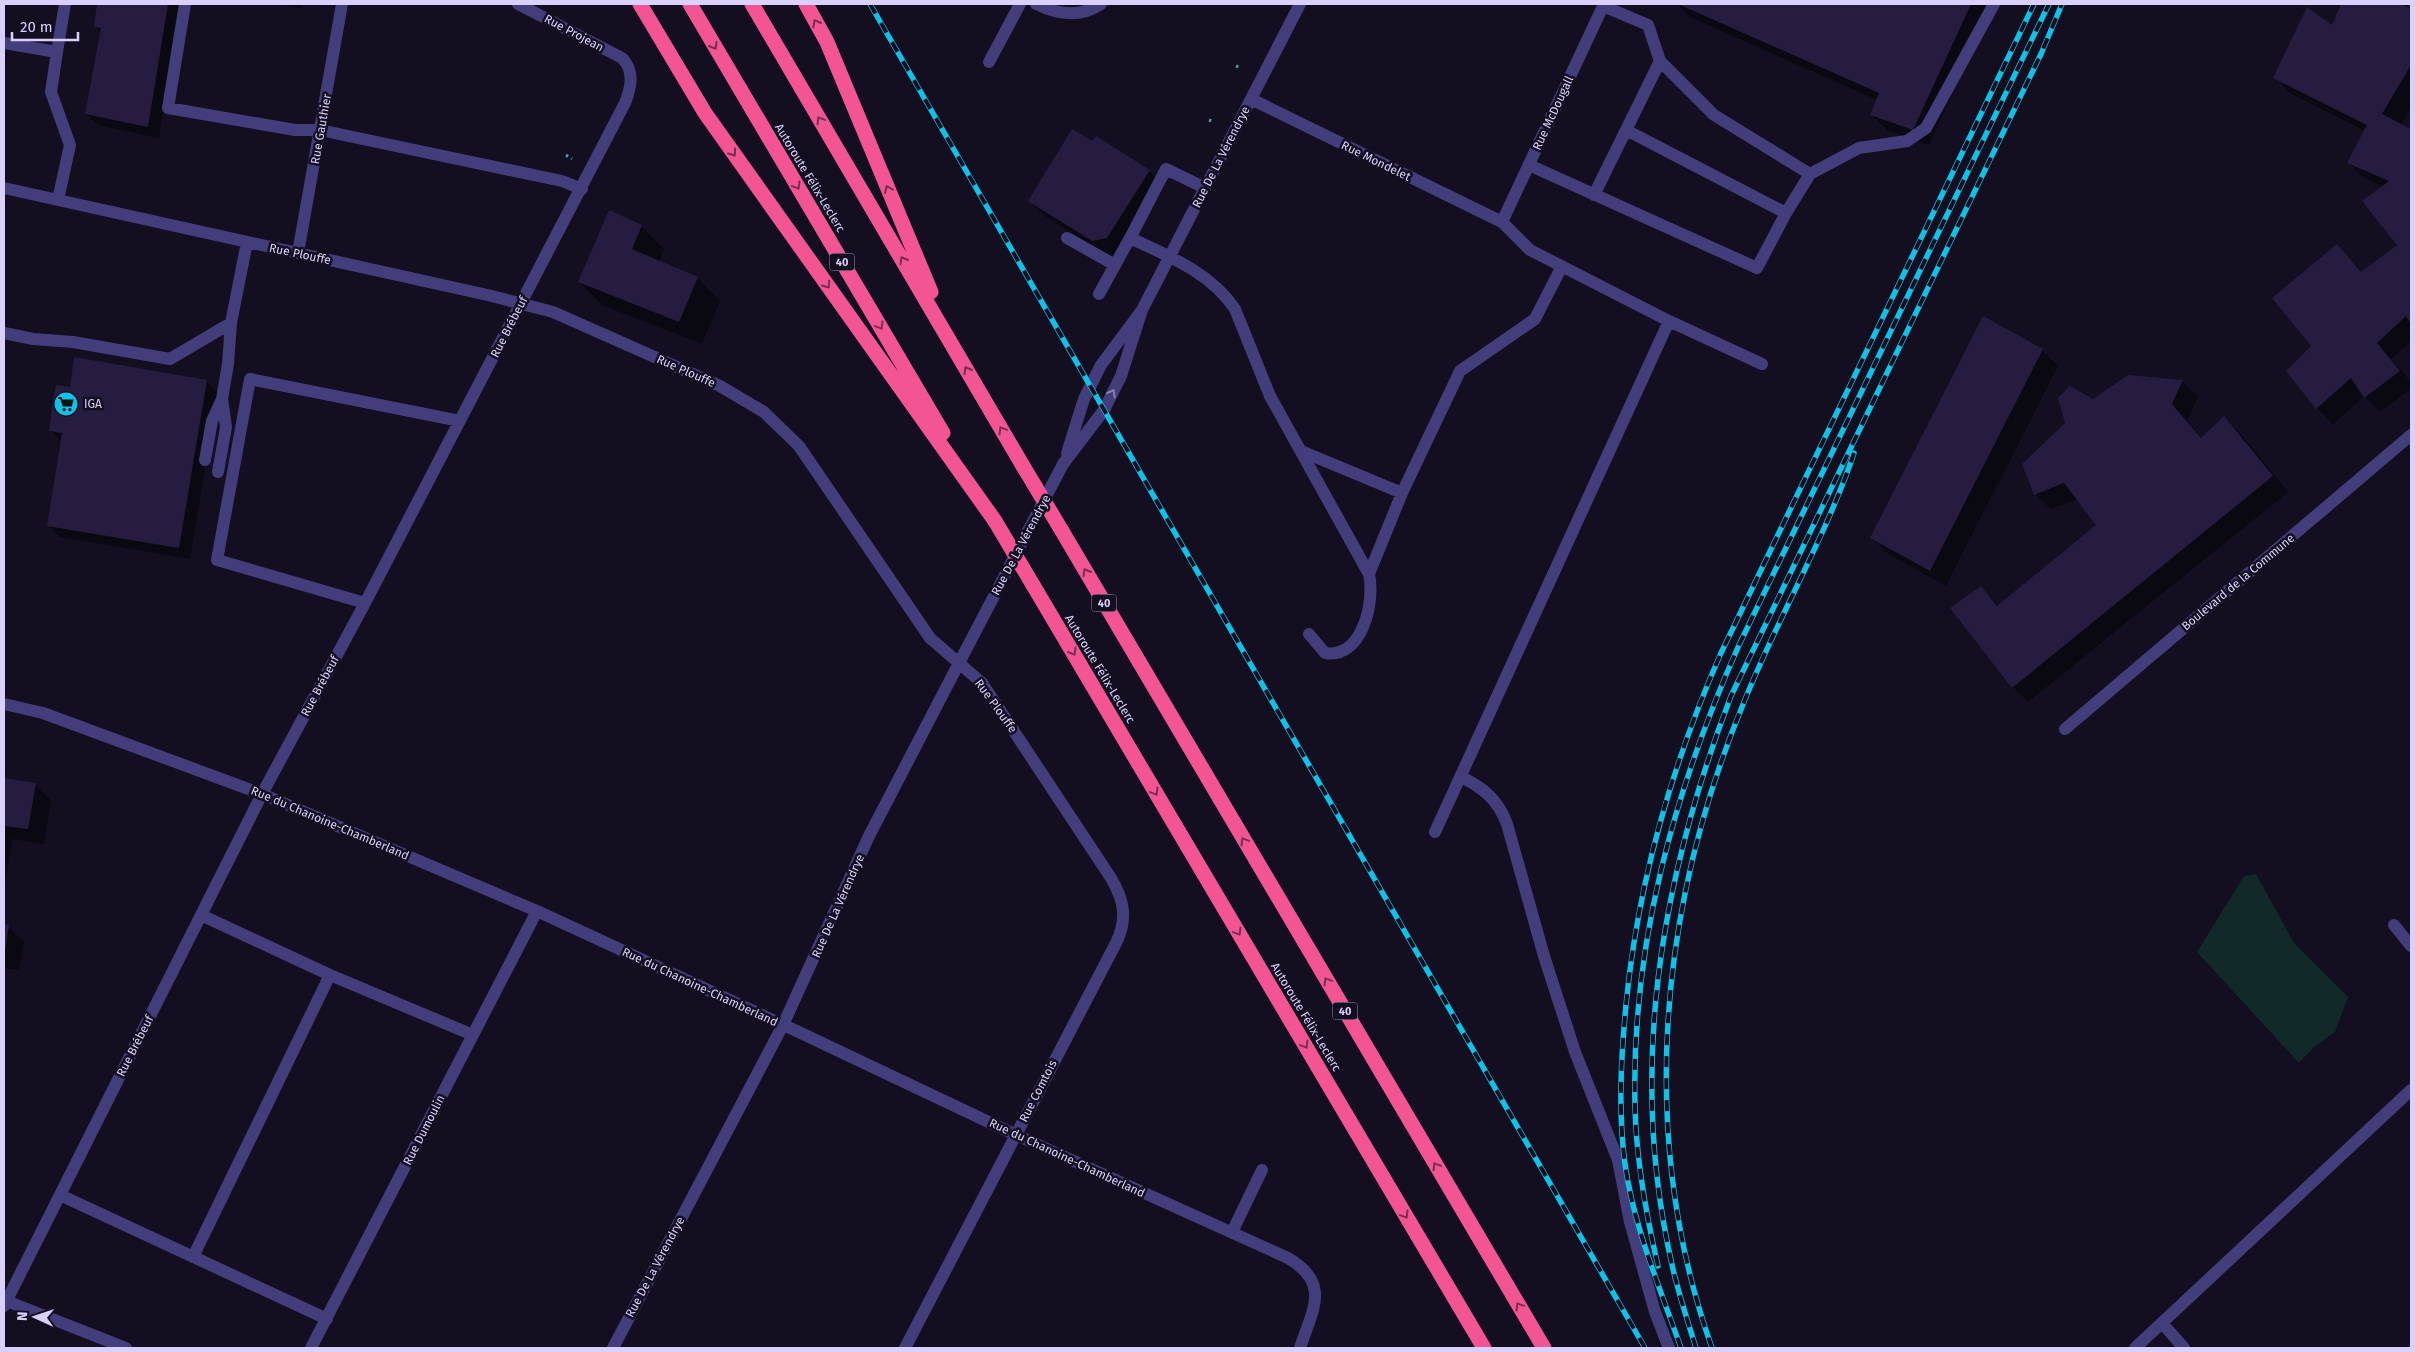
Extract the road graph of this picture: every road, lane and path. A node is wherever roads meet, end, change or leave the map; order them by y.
1 (65, 4) edge
2 (185, 4) edge
3 (342, 4) edge
4 (518, 4) edge
5 (640, 4) edge
6 (690, 4) edge
7 (752, 4) edge
8 (806, 4) edge
9 (1020, 4) edge
10 (1036, 4) edge
11 (1101, 4) edge
12 (1300, 4) edge
13 (1994, 4) edge
14 (1604, 5) edge
15 (4, 44) edge
16 (57, 52) junction
17 (1660, 61) junction
18 (989, 62) dead end
19 (629, 65) joint
20 (1236, 66) dead end
21 (1241, 68) dead end
22 (1250, 99) junction
23 (1209, 120) dead end
24 (1214, 122) dead end
25 (320, 130) junction
26 (1626, 130) junction
27 (566, 155) dead end
28 (572, 159) dead end
29 (1529, 165) junction
30 (1810, 174) junction
31 (4, 188) edge
32 (1205, 188) junction
33 (582, 189) junction
34 (1594, 196) junction
35 (58, 200) junction
36 (1786, 214) junction
37 (1502, 222) junction
38 (1067, 238) dead end
39 (1130, 238) junction
40 (247, 242) junction
41 (298, 253) junction
42 (1169, 257) junction
43 (1114, 265) junction
44 (1562, 266) junction
45 (1099, 294) dead end
46 (521, 303) junction
47 (1142, 310) junction
48 (1669, 321) junction
49 (232, 323) junction
50 (4, 333) edge
51 (954, 347) junction
52 (1762, 364) dead end
53 (222, 399) junction
54 (460, 421) junction
55 (2411, 435) edge
56 (1301, 451) junction
57 (205, 460) dead end
58 (1063, 464) junction
59 (218, 472) dead end
60 (1402, 493) junction
61 (995, 521) junction
62 (1369, 574) junction
63 (365, 603) junction
64 (1309, 634) dead end
65 (959, 663) junction
66 (4, 704) edge
67 (2065, 729) dead end
68 (1461, 777) junction
69 (262, 794) junction
70 (1435, 832) dead end
71 (536, 911) junction
72 (1124, 911) joint
73 (201, 915) junction
74 (2394, 925) dead end
75 (2411, 946) edge
76 (330, 975) junction
77 (783, 1025) junction
78 (473, 1035) junction
79 (2411, 1090) edge
80 (1016, 1135) junction
81 (1262, 1170) dead end
82 (60, 1195) junction
83 (1232, 1232) junction
84 (193, 1258) junction
85 (4, 1302) edge
86 (327, 1318) junction
87 (2162, 1323) junction
88 (126, 1348) edge
89 (312, 1348) edge
90 (613, 1348) edge
91 (905, 1348) edge
92 (1300, 1348) edge
93 (1484, 1348) edge
94 (1544, 1348) edge
95 (1669, 1348) edge
96 (2135, 1348) edge
97 (2184, 1348) edge

1 - 16 street
2 - 25 street
3 - 25 street, Rue Gauthier
4 - 19 street, Rue Projean
5 -> 61 highway
6 -> 61 highway, Autoroute Félix-Leclerc / 40
51 -> 7 highway, 40
51 -> 8 highway
9 - 18 street
10 - 11 street
12 - 22 street, Rue De La Vérendrye
13 - 30 street
14 - 17 street
14 - 29 street, Rue McDougall
15 - 16 street
16 - 35 street
17 - 26 street
17 - 30 street
19 - 33 street, Rue Brébeuf
20 - 21 path
22 - 32 street, Rue De La Vérendrye
22 - 37 street, Rue Mondelet
23 - 24 path
25 - 33 street
25 - 41 street, Rue Gauthier
26 - 34 street
26 - 36 street
27 - 28 path
29 - 34 street
29 - 37 street, Rue McDougall
30 - 36 street
31 - 35 street, Rue Plouffe
32 - 39 street
32 - 42 street, Rue De La Vérendrye
33 - 46 street, Rue Brébeuf
34 - 36 street
35 - 40 street, Rue Plouffe
37 - 44 street, Rue Mondelet
38 - 43 street
39 - 42 street
39 - 43 street
40 - 41 street, Rue Plouffe
40 - 49 street
41 - 46 street, Rue Plouffe
42 - 47 street, Rue De La Vérendrye
42 - 56 street
43 - 45 street
44 - 48 street, Rue Mondelet
44 - 60 street
46 - 54 street, Rue Brébeuf
46 - 65 street, Rue Plouffe
47 - 58 street, Rue De La Vérendrye
58 -> 47 street, Rue De La Vérendrye
48 - 52 street, Rue Mondelet
48 - 68 street
49 - 50 street
49 - 53 street
94 -> 51 highway, 40, bridge
53 - 57 street
53 - 59 street
54 - 63 street, Rue Brébeuf
54 - 63 street
55 - 67 street, Boulevard de la Commune
56 - 60 street
56 - 62 street
58 - 65 street, Rue De La Vérendrye
60 - 62 street
61 -> 93 highway, Autoroute Félix-Leclerc / 40, bridge
62 - 64 street
63 - 69 street, Rue Brébeuf
65 - 72 street, Rue Plouffe
65 - 77 street, Rue De La Vérendrye
66 - 69 street, Rue du Chanoine-Chamberland
68 - 70 street
68 - 95 street
69 - 71 street, Rue du Chanoine-Chamberland
69 - 73 street, Rue Brébeuf
71 - 77 street, Rue du Chanoine-Chamberland
71 - 78 street, Rue Dumoulin
72 - 80 street, Rue Comtois
73 - 76 street
73 - 82 street, Rue Brébeuf
74 - 75 street
76 - 78 street
76 - 84 street
77 - 80 street, Rue du Chanoine-Chamberland
77 - 90 street, Rue De La Vérendrye
78 - 86 street, Rue Dumoulin
79 - 87 street
80 - 83 street, Rue du Chanoine-Chamberland
80 - 91 street, Rue Comtois
81 - 83 street
82 - 84 street
82 - 85 street, Rue Brébeuf
83 - 92 street, Rue du Chanoine-Chamberland
84 - 86 street
85 - 88 street
86 - 89 street, Rue Dumoulin
87 - 96 street
87 - 97 street

